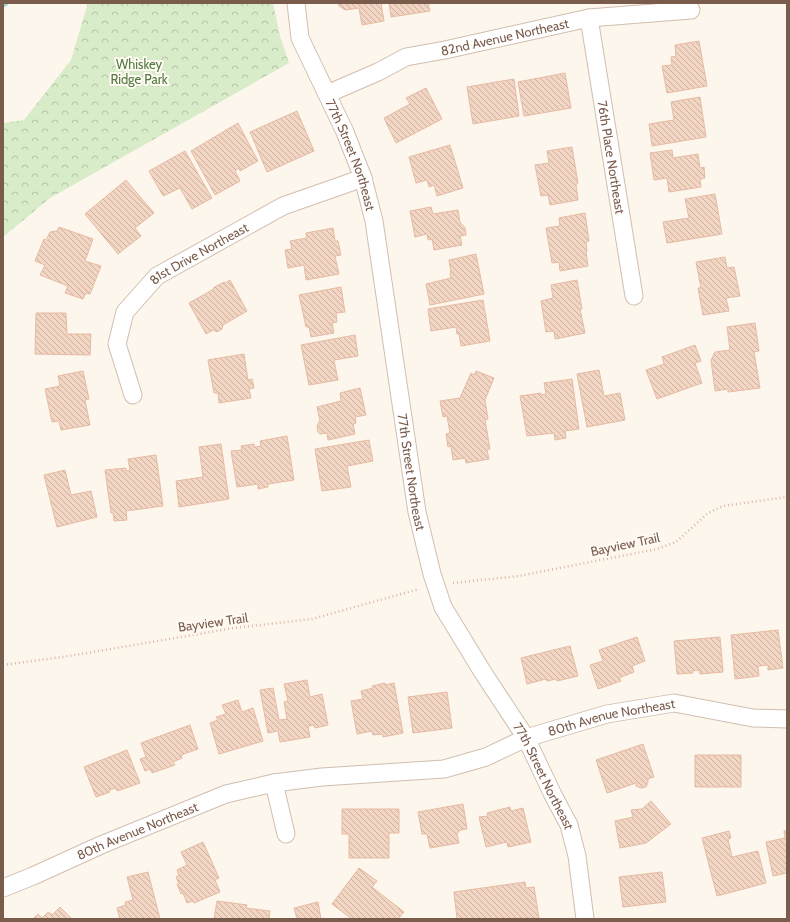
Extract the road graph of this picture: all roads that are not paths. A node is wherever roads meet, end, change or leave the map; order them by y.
1 (296, 3) edge
2 (691, 10) dead end
3 (589, 18) junction
4 (327, 94) junction
5 (363, 178) junction
6 (634, 296) dead end
7 (133, 395) dead end
8 (787, 719) edge
9 (526, 738) junction
10 (274, 783) junction
11 (286, 834) dead end
12 (3, 888) edge
13 (585, 919) edge

1 - 4 street, 77th Street Northeast
2 - 3 street, 82nd Avenue Northeast
3 - 4 street, 82nd Avenue Northeast
3 - 6 street, 76th Place Northeast
4 - 5 street, 77th Street Northeast
5 - 7 street, 81st Drive Northeast
5 - 9 street, 77th Street Northeast
8 - 9 street, 80th Avenue Northeast
9 - 10 street, 80th Avenue Northeast
9 - 13 street, 77th Street Northeast
10 - 11 street
10 - 12 street, 80th Avenue Northeast

